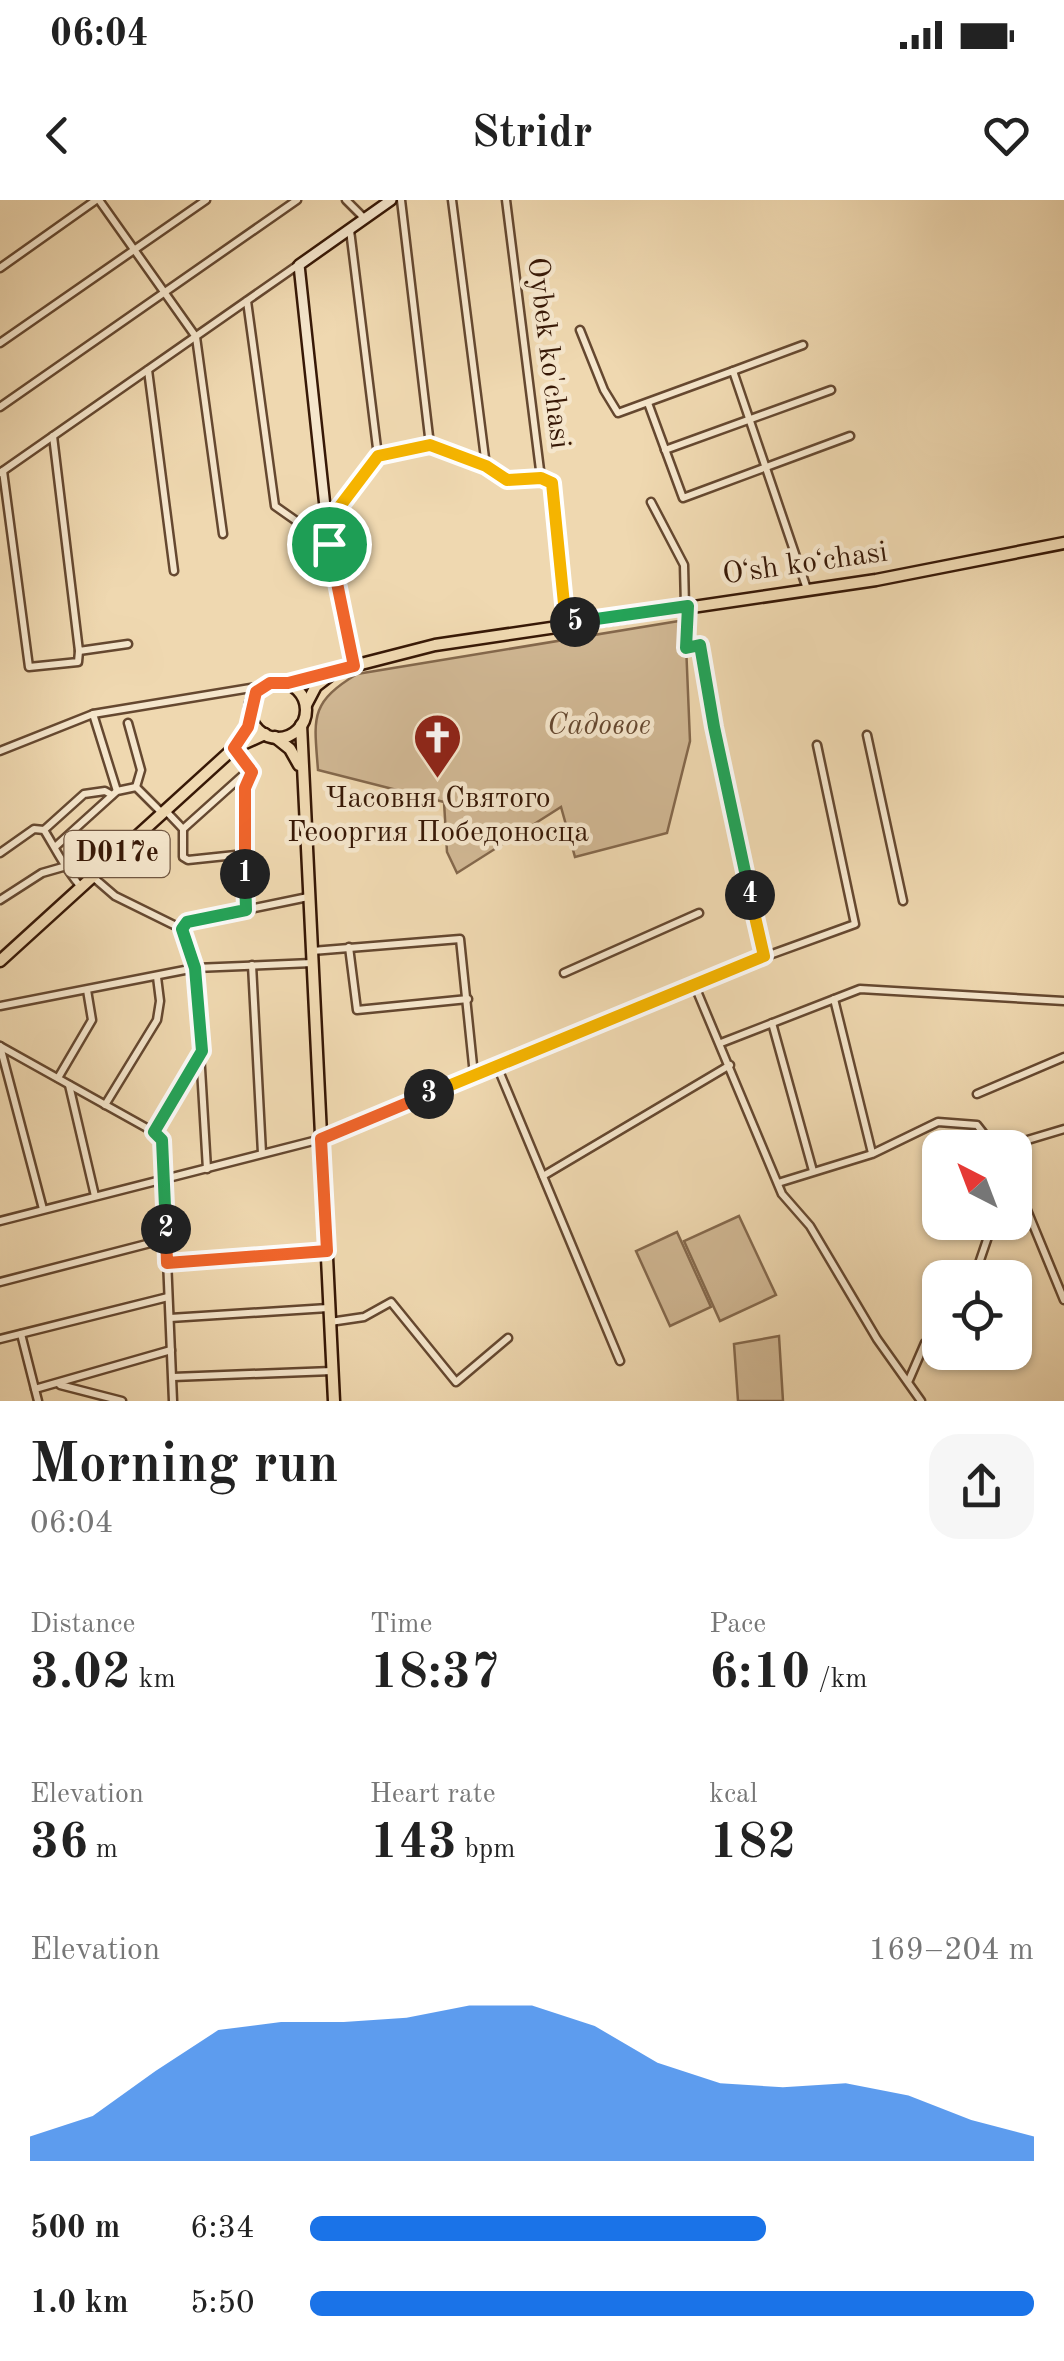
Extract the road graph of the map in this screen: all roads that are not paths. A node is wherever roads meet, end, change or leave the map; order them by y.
1 (97, 200) edge
2 (206, 200) edge
3 (296, 200) edge
4 (346, 200) edge
5 (391, 200) edge
6 (401, 200) edge
7 (452, 200) edge
8 (506, 200) edge
9 (364, 218) junction
10 (350, 228) junction
11 (134, 250) junction
12 (299, 264) junction
13 (0, 268) edge
14 (164, 291) junction
15 (248, 301) junction
16 (580, 330) dead end
17 (196, 336) junction
18 (0, 343) edge
19 (803, 345) dead end
20 (148, 370) junction
21 (733, 371) junction
22 (831, 390) dead end
23 (648, 403) junction
24 (0, 407) edge
25 (750, 418) junction
26 (53, 436) junction
27 (850, 436) dead end
28 (430, 445) junction
29 (665, 450) junction
30 (378, 456) junction
31 (486, 466) junction
32 (766, 468) junction
33 (2, 472) edge
34 (541, 478) junction
35 (652, 502) dead end
36 (328, 522) junction
37 (223, 534) dead end
38 (329, 544) junction
39 (1064, 544) edge
40 (174, 571) dead end
41 (808, 589) junction
42 (688, 606) junction
43 (566, 624) junction
44 (128, 644) dead end
45 (79, 650) junction
46 (349, 667) junction
47 (288, 683) junction
48 (262, 686) junction
49 (306, 705) junction
50 (93, 714) junction
51 (251, 717) junction
52 (128, 724) dead end
53 (302, 726) junction
54 (867, 735) dead end
55 (270, 736) junction
56 (817, 745) dead end
57 (234, 748) junction
58 (0, 750) edge
59 (252, 768) junction
60 (302, 770) junction
61 (136, 787) junction
62 (115, 793) junction
63 (164, 812) junction
64 (183, 829) junction
65 (44, 830) junction
66 (55, 847) junction
67 (0, 853) edge
68 (245, 854) junction
69 (63, 867) junction
70 (93, 876) junction
71 (81, 887) junction
72 (3, 895) edge
73 (308, 896) junction
74 (903, 901) dead end
75 (246, 910) junction
76 (699, 913) dead end
77 (182, 929) junction
78 (349, 947) junction
79 (764, 956) junction
80 (311, 957) junction
81 (0, 961) edge
82 (252, 964) junction
83 (195, 968) junction
84 (564, 973) dead end
85 (157, 978) junction
86 (694, 984) junction
87 (87, 990) junction
88 (468, 999) junction
89 (834, 999) junction
90 (1064, 1001) edge
91 (0, 1006) edge
92 (772, 1023) junction
93 (721, 1043) junction
94 (0, 1046) edge
95 (202, 1051) junction
96 (1064, 1057) edge
97 (730, 1065) junction
98 (496, 1066) junction
99 (474, 1075) junction
100 (58, 1078) junction
101 (69, 1085) junction
102 (977, 1094) dead end
103 (105, 1105) junction
104 (982, 1130) edge
105 (1064, 1130) edge
106 (154, 1132) junction
107 (321, 1139) junction
108 (1032, 1139) edge
109 (262, 1153) junction
110 (872, 1154) junction
111 (206, 1169) junction
112 (813, 1171) junction
113 (543, 1176) junction
114 (165, 1180) junction
115 (778, 1183) junction
116 (96, 1196) junction
117 (43, 1208) junction
118 (0, 1221) edge
119 (1032, 1222) edge
120 (166, 1238) junction
121 (327, 1251) junction
122 (167, 1263) junction
123 (0, 1282) edge
124 (168, 1297) junction
125 (1064, 1300) edge
126 (328, 1308) junction
127 (170, 1318) junction
128 (329, 1322) junction
129 (21, 1334) junction
130 (508, 1338) dead end
131 (0, 1339) edge
132 (922, 1348) edge
133 (171, 1350) junction
134 (620, 1361) dead end
135 (332, 1371) junction
136 (173, 1376) junction
137 (908, 1381) junction
138 (58, 1385) junction
139 (35, 1389) junction
140 (38, 1401) edge
141 (122, 1401) edge
142 (173, 1401) edge
143 (334, 1401) edge
144 (921, 1401) edge

1 - 11 street
1 - 13 street
2 - 11 street
3 - 14 street
4 - 9 street
5 - 9 street
6 - 28 street
7 - 31 street
8 - 34 street, Oybek ko'chasi
9 - 10 street
10 - 12 street
10 - 30 street
11 - 14 street
11 - 18 street
12 - 15 street
12 - 36 street
14 - 17 street
14 - 24 street
15 - 17 street
15 - 38 street
16 - 23 street
17 - 20 street
17 - 37 street
19 - 21 street
20 - 26 street
20 - 40 street
21 - 23 street
21 - 25 street
22 - 25 street
23 - 29 street
25 - 29 street
25 - 32 street
26 - 33 street
26 - 45 street
27 - 32 street
28 - 30 street
28 - 31 street
29 - 32 street
30 - 36 street
31 - 34 street
32 - 41 street
33 - 45 street
34 - 43 street, Oybek ko'chasi
35 - 42 street
36 - 38 street
38 - 46 street
39 - 41 main road, Oʻsh koʻchasi
41 - 42 main road, Oʻsh koʻchasi
42 - 43 main road, Oʻsh koʻchasi
42 - 79 street
43 - 46 main road, Oʻsh koʻchasi
44 - 45 street
46 - 47 main road, Oʻsh koʻchasi
46 - 49 main road
47 - 48 main road
47 - 49 main road
48 - 50 street
48 - 51 main road, D017e
49 - 53 main road
50 - 58 street
50 - 62 street
51 - 55 main road
51 - 57 main road, D017e
52 - 61 street
53 - 55 main road, D017e
53 - 60 main road
54 - 74 street
55 - 57 main road, D017e
55 - 60 main road
56 - 79 street
57 - 59 street
57 - 63 main road, D017e
59 - 64 street
59 - 68 street
60 - 73 main road
61 - 62 street
61 - 63 street
62 - 65 street
62 - 66 street
63 - 64 street
63 - 70 main road, D017e
64 - 68 street
65 - 66 street
65 - 67 street
66 - 69 street
68 - 75 street
69 - 71 street
69 - 72 street
70 - 71 main road, D017e
70 - 77 street
71 - 81 main road, D017e
73 - 75 street
73 - 80 main road
75 - 77 street
76 - 84 street
77 - 83 street
78 - 80 street
78 - 88 street
78 - 88 street
79 - 86 street
80 - 82 street
80 - 107 main road
82 - 83 street
82 - 109 street
83 - 85 street
83 - 95 street
85 - 87 street
85 - 103 street
86 - 93 street
86 - 98 street
87 - 91 street
87 - 100 street
88 - 99 street
89 - 90 street
89 - 92 street
89 - 110 street
92 - 93 street
92 - 112 street
93 - 97 street
94 - 100 street
94 - 117 street
95 - 106 street
95 - 111 street
96 - 102 street
97 - 113 street
97 - 115 street
98 - 99 street
98 - 113 street
99 - 107 street
100 - 101 street
101 - 103 street
101 - 116 street
103 - 106 street
104 - 110 street
105 - 108 street
106 - 114 street
107 - 109 street
107 - 121 main road
109 - 111 street
110 - 112 street
111 - 114 street
112 - 115 street
113 - 134 street
114 - 116 street
114 - 120 street
115 - 137 street
116 - 117 street
117 - 118 street
119 - 125 street
120 - 122 street
120 - 123 street
121 - 122 street
121 - 126 main road
122 - 124 street
124 - 127 street
124 - 129 street
126 - 127 street
126 - 128 main road
127 - 133 street
128 - 130 street
128 - 135 main road
129 - 131 street
129 - 139 street
132 - 137 street
133 - 136 street
133 - 138 street
135 - 136 street
135 - 143 main road
136 - 142 street
137 - 144 street
138 - 139 street
138 - 141 street
139 - 140 street

